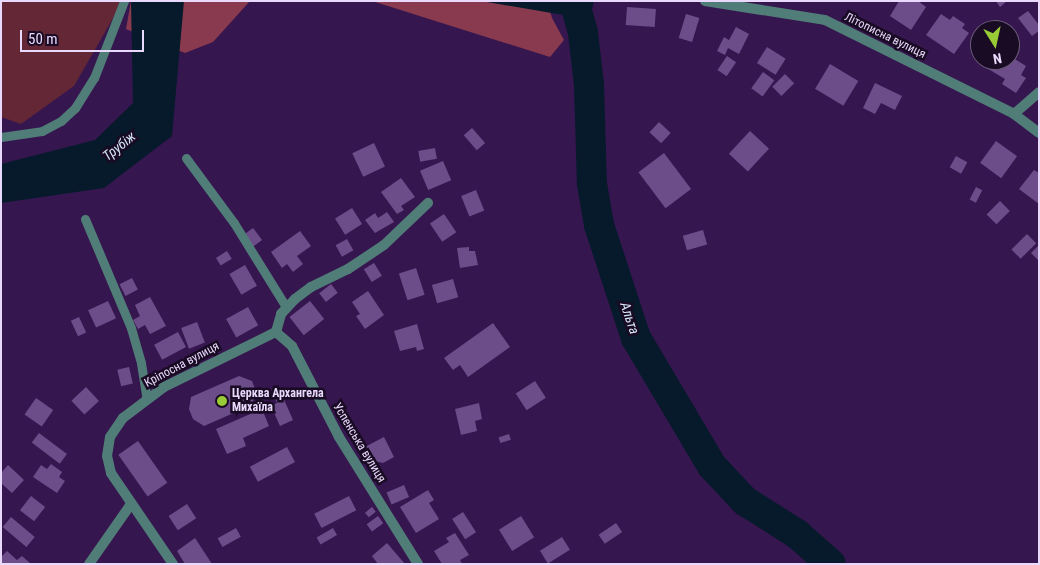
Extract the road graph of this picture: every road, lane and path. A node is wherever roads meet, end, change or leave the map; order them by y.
1 (124, 1) edge
2 (705, 1) edge
3 (1039, 92) edge
4 (1014, 114) junction
5 (1039, 133) edge
6 (1, 137) edge
7 (186, 158) dead end
8 (428, 203) dead end
9 (86, 219) dead end
10 (286, 307) junction
11 (276, 332) junction
12 (146, 398) junction
13 (131, 504) junction
14 (89, 564) edge
15 (173, 564) edge
16 (418, 564) edge

1 - 6 lane
2 - 4 street, Літописна вулиця
3 - 4 street
4 - 5 street, Літописна вулиця
7 - 10 lane
8 - 10 street
9 - 12 lane
10 - 11 street
11 - 12 street, Кріпосна вулиця
11 - 16 street, Успенська вулиця
12 - 13 street, Кріпосна вулиця
13 - 14 street
13 - 15 street, Кріпосна вулиця

